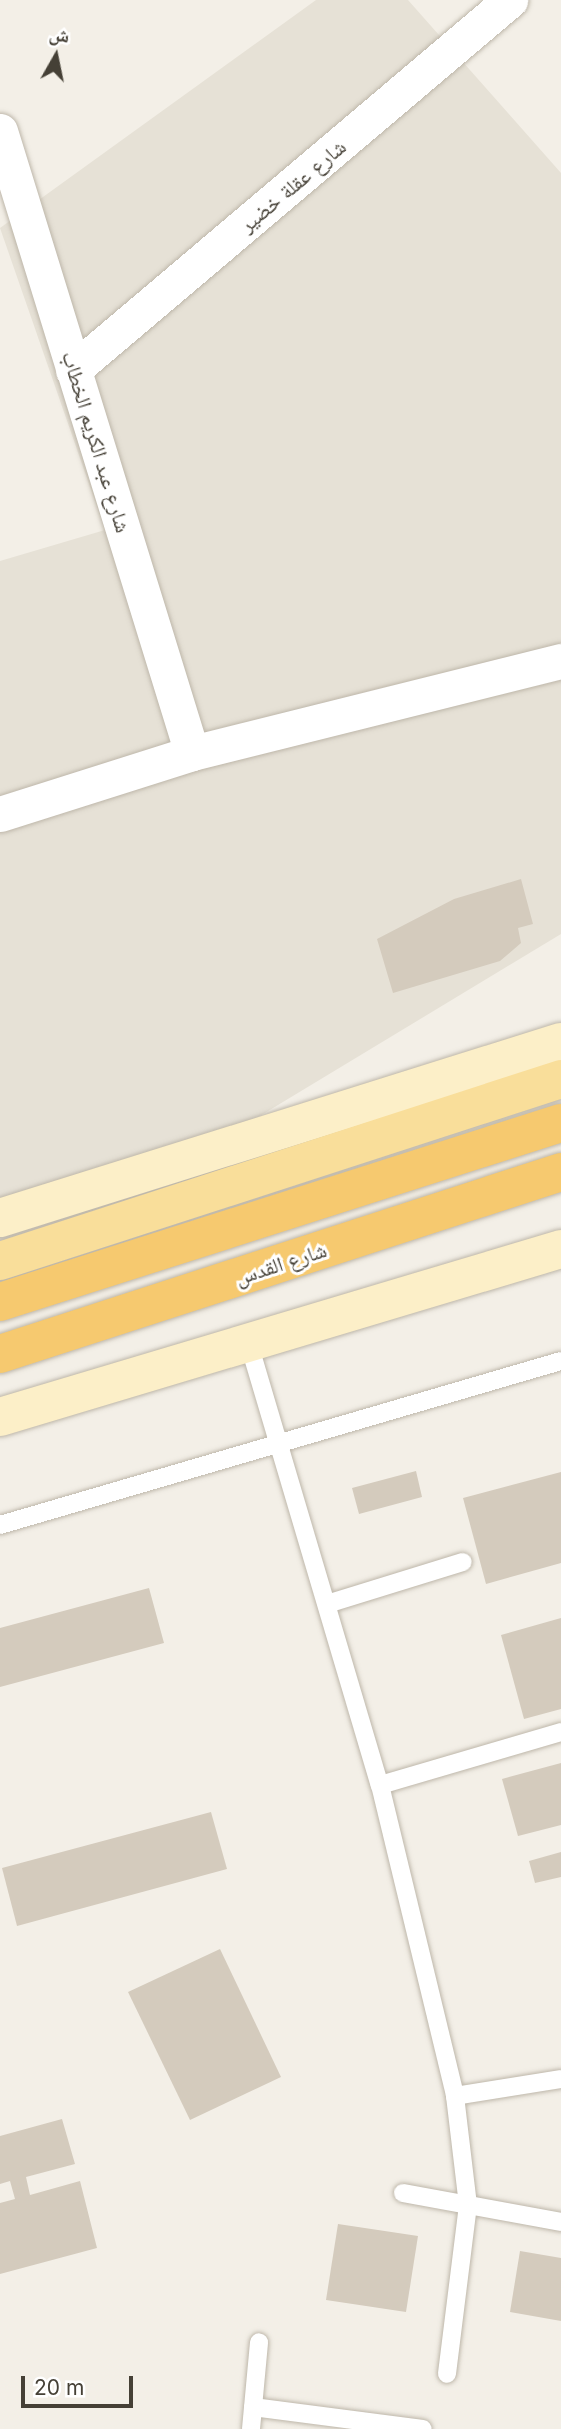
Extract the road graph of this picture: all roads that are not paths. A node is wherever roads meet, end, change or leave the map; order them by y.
1 (510, 0) edge
2 (0, 131) edge
3 (73, 370) junction
4 (561, 662) edge
5 (192, 753) junction
6 (0, 814) edge
7 (561, 1042) edge
8 (561, 1079) edge
9 (561, 1123) edge
10 (561, 1171) edge
11 (0, 1218) edge
12 (561, 1249) edge
13 (0, 1261) edge
14 (0, 1302) edge
15 (249, 1344) junction
16 (0, 1354) edge
17 (561, 1361) edge
18 (0, 1416) edge
19 (280, 1444) junction
20 (0, 1525) edge
21 (463, 1562) dead end
22 (327, 1604) junction
23 (561, 1732) edge
24 (380, 1785) junction
25 (561, 2079) edge
26 (455, 2096) junction
27 (403, 2193) dead end
28 (468, 2205) junction
29 (561, 2222) edge
30 (259, 2342) dead end
31 (447, 2374) dead end
32 (253, 2407) junction
33 (251, 2429) edge
34 (423, 2429) edge

1 - 3 street, شارع عقلة خضير
2 - 3 street, شارع عبد الكريم الخطاب
3 - 5 street, شارع عبد الكريم الخطاب
4 - 5 street
5 - 6 street
7 - 11 main road
8 - 13 main road
9 - 14 highway
10 - 16 highway, شارع القدس
12 - 15 main road
15 - 18 main road
15 - 19 lane
17 - 19 lane
19 - 20 lane
19 - 22 lane
21 - 22 lane
22 - 24 lane
23 - 24 lane
24 - 26 lane
25 - 26 lane
26 - 28 lane
27 - 28 lane
28 - 29 lane
28 - 31 lane
30 - 32 lane
32 - 33 lane
32 - 34 lane

